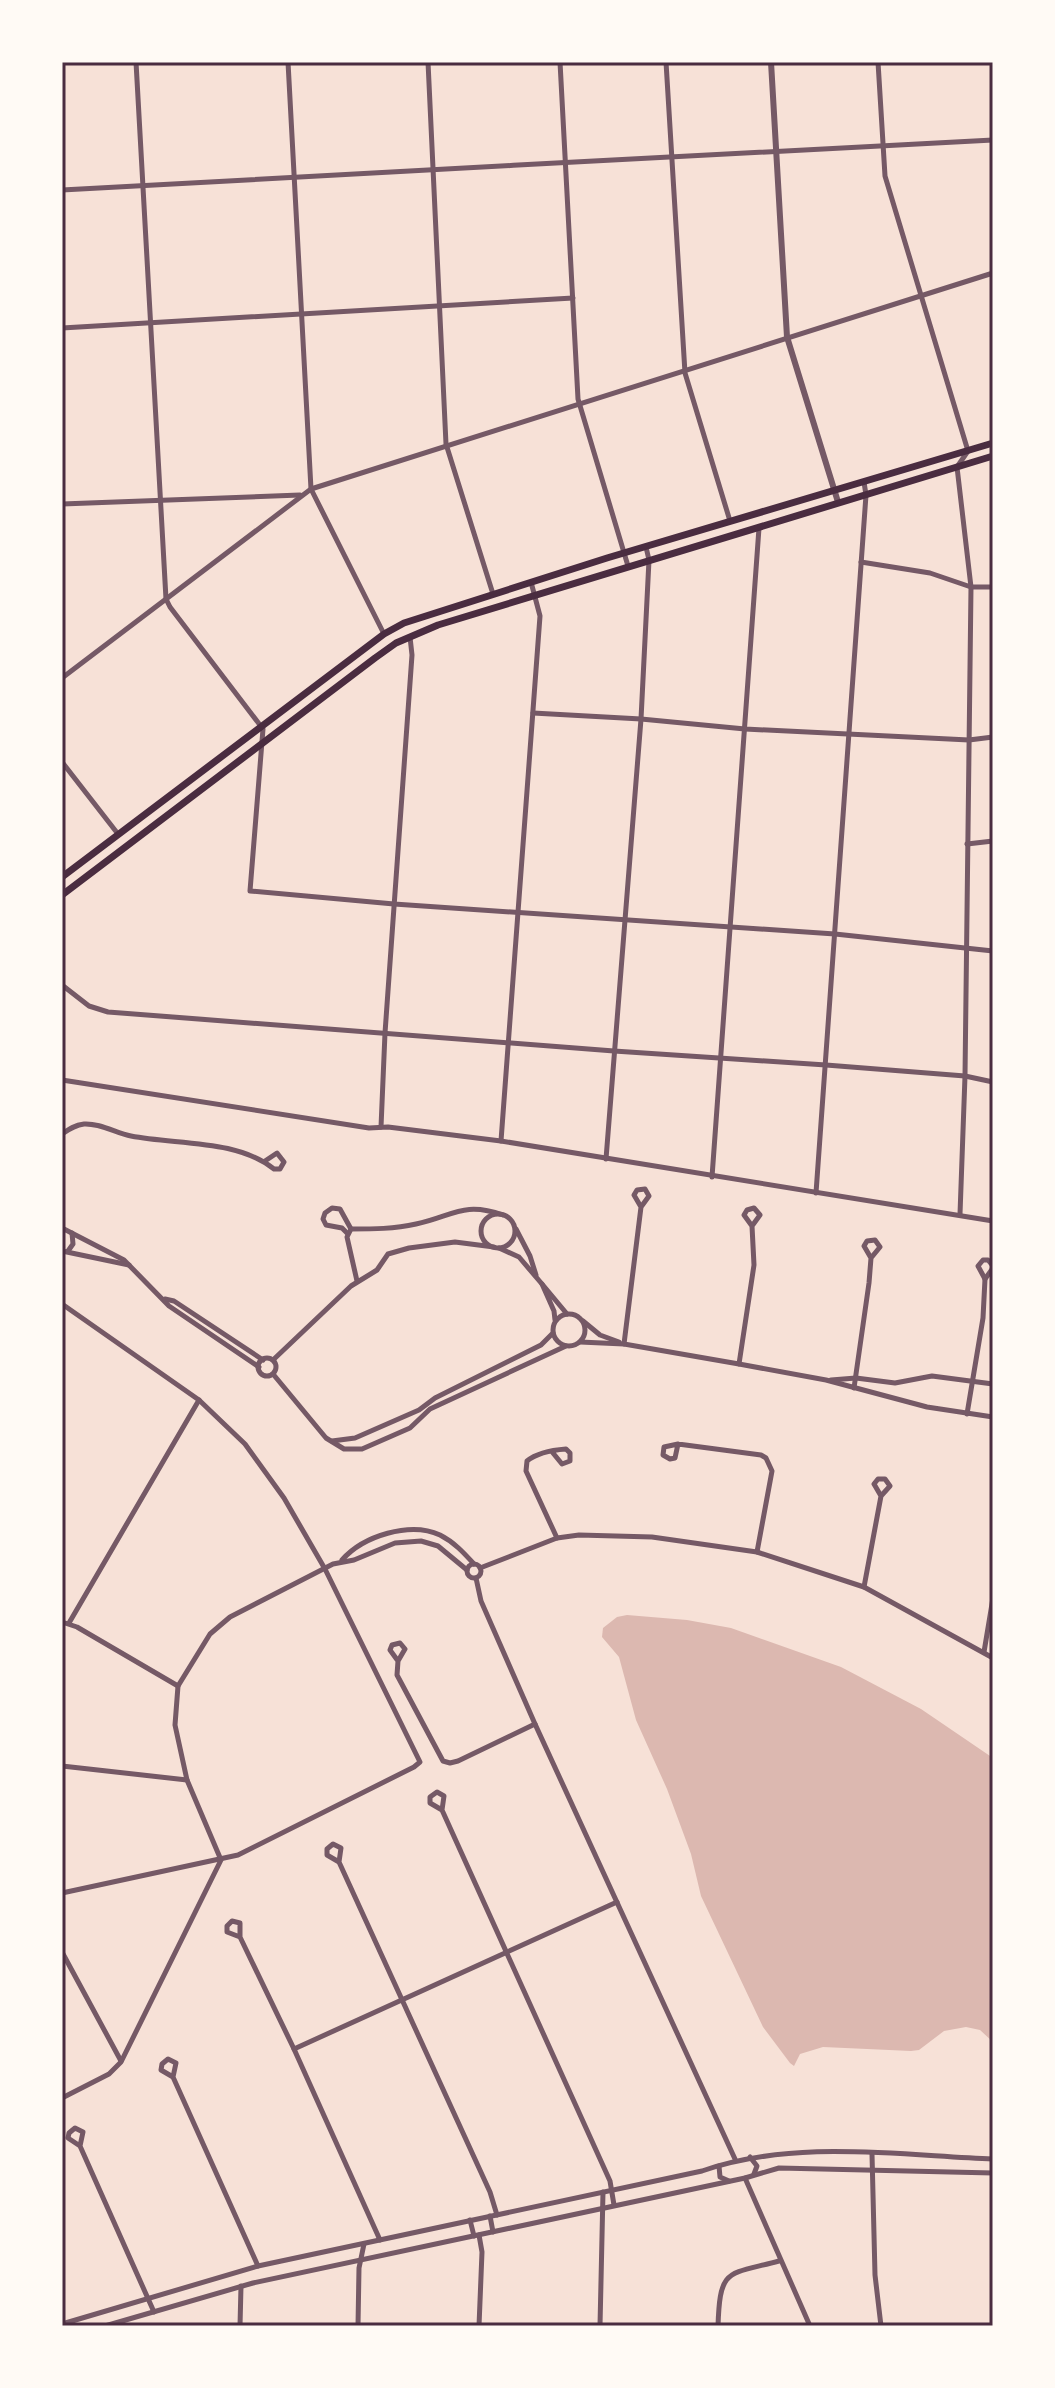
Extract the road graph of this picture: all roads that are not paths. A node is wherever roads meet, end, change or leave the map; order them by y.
1 (136, 62) edge
2 (288, 62) edge
3 (428, 62) edge
4 (560, 62) edge
5 (666, 62) edge
6 (771, 62) edge
7 (878, 62) edge
8 (993, 140) edge
9 (883, 146) junction
10 (776, 152) junction
11 (671, 158) junction
12 (566, 164) junction
13 (432, 168) junction
14 (294, 176) junction
15 (143, 185) junction
16 (62, 190) edge
17 (993, 273) edge
18 (923, 295) junction
19 (573, 298) junction
20 (439, 306) junction
21 (301, 313) junction
22 (150, 322) junction
23 (62, 328) edge
24 (787, 337) junction
25 (685, 373) junction
26 (579, 405) junction
27 (993, 443) edge
28 (446, 444) junction
29 (968, 451) junction
30 (993, 456) edge
31 (957, 467) junction
32 (864, 482) junction
33 (311, 489) junction
34 (835, 491) junction
35 (301, 495) junction
36 (866, 495) junction
37 (160, 499) junction
38 (838, 502) junction
39 (62, 504) edge
40 (730, 522) junction
41 (759, 526) junction
42 (646, 547) junction
43 (625, 553) junction
44 (649, 560) junction
45 (861, 562) junction
46 (628, 566) junction
47 (531, 582) junction
48 (971, 587) junction
49 (993, 587) edge
50 (493, 594) junction
51 (536, 594) junction
52 (166, 599) junction
53 (384, 634) junction
54 (410, 636) junction
55 (62, 678) edge
56 (533, 713) junction
57 (641, 719) junction
58 (262, 726) junction
59 (745, 729) junction
60 (850, 733) junction
61 (993, 737) edge
62 (969, 740) junction
63 (264, 741) junction
64 (62, 762) edge
65 (118, 834) junction
66 (993, 841) edge
67 (967, 844) junction
68 (62, 877) edge
69 (62, 895) edge
70 (394, 904) junction
71 (519, 911) junction
72 (625, 918) junction
73 (730, 927) junction
74 (835, 934) junction
75 (966, 949) junction
76 (993, 951) edge
77 (62, 985) edge
78 (385, 1033) junction
79 (509, 1042) junction
80 (614, 1051) junction
81 (720, 1057) junction
82 (826, 1065) junction
83 (965, 1076) junction
84 (62, 1080) edge
85 (993, 1082) edge
86 (381, 1127) junction
87 (62, 1134) edge
88 (501, 1141) junction
89 (606, 1159) junction
90 (265, 1161) dead end
91 (712, 1177) junction
92 (816, 1193) junction
93 (641, 1207) dead end
94 (960, 1214) junction
95 (503, 1215) junction
96 (993, 1221) edge
97 (514, 1226) junction
98 (752, 1226) dead end
99 (62, 1228) edge
100 (349, 1231) junction
101 (72, 1233) junction
102 (496, 1248) junction
103 (64, 1251) edge
104 (871, 1258) dead end
105 (130, 1265) junction
106 (993, 1267) edge
107 (537, 1276) junction
108 (985, 1279) junction
109 (357, 1281) junction
110 (542, 1284) junction
111 (165, 1298) junction
112 (62, 1304) edge
113 (567, 1314) junction
114 (581, 1319) junction
115 (555, 1323) junction
116 (553, 1333) junction
117 (580, 1342) junction
118 (624, 1344) junction
119 (566, 1346) junction
120 (263, 1360) junction
121 (273, 1360) junction
122 (739, 1364) junction
123 (259, 1367) junction
124 (273, 1374) junction
125 (856, 1378) junction
126 (826, 1380) junction
127 (972, 1380) junction
128 (993, 1384) edge
129 (854, 1388) junction
130 (199, 1400) junction
131 (425, 1410) junction
132 (967, 1414) junction
133 (993, 1417) edge
134 (331, 1441) junction
135 (678, 1444) dead end
136 (553, 1453) dead end
137 (881, 1496) dead end
138 (557, 1538) junction
139 (757, 1552) junction
140 (341, 1561) junction
141 (477, 1566) junction
142 (325, 1569) junction
143 (467, 1570) junction
144 (476, 1578) junction
145 (864, 1587) junction
146 (993, 1598) edge
147 (66, 1622) edge
148 (984, 1652) junction
149 (993, 1658) edge
150 (398, 1661) dead end
151 (178, 1686) junction
152 (535, 1724) junction
153 (62, 1766) edge
154 (187, 1780) junction
155 (442, 1810) dead end
156 (221, 1860) junction
157 (339, 1862) dead end
158 (62, 1893) edge
159 (617, 1902) junction
160 (240, 1937) dead end
161 (62, 1952) edge
162 (506, 1952) junction
163 (401, 2000) junction
164 (294, 2049) junction
165 (121, 2062) junction
166 (173, 2077) dead end
167 (62, 2098) edge
168 (80, 2146) dead end
169 (872, 2154) junction
170 (750, 2157) junction
171 (735, 2159) junction
172 (993, 2159) edge
173 (720, 2165) junction
174 (871, 2169) junction
175 (993, 2173) edge
176 (753, 2175) junction
177 (745, 2178) junction
178 (729, 2181) junction
179 (612, 2190) junction
180 (603, 2192) junction
181 (614, 2205) junction
182 (604, 2207) junction
183 (497, 2215) junction
184 (490, 2216) junction
185 (470, 2220) junction
186 (493, 2232) junction
187 (477, 2235) junction
188 (380, 2240) junction
189 (364, 2243) junction
190 (362, 2259) junction
191 (779, 2261) junction
192 (258, 2266) junction
193 (249, 2269) junction
194 (231, 2274) junction
195 (253, 2283) junction
196 (238, 2287) junction
197 (149, 2298) junction
198 (118, 2308) junction
199 (154, 2312) junction
200 (62, 2324) edge
201 (122, 2324) edge
202 (105, 2326) edge
203 (240, 2326) edge
204 (358, 2326) edge
205 (479, 2326) edge
206 (600, 2326) edge
207 (718, 2326) edge
208 (810, 2326) edge
209 (881, 2326) edge

1 - 15 street
2 - 14 street
3 - 13 street
4 - 12 street
5 - 11 street
6 - 10 street
7 - 9 street
8 - 9 street
9 - 10 street
9 - 18 street
10 - 11 street
10 - 24 street
11 - 12 street
11 - 25 street
12 - 13 street
12 - 19 street
13 - 14 street
13 - 20 street
14 - 15 street
14 - 21 street
15 - 16 street
15 - 22 street
17 - 18 street
18 - 24 street
18 - 29 street
19 - 20 street
19 - 26 street
20 - 21 street
20 - 28 street
21 - 22 street
21 - 33 street
22 - 23 street
22 - 37 street
24 - 25 street
24 - 34 street
25 - 26 street
25 - 40 street
26 - 28 street
26 - 43 street
27 - 29 main road
28 - 33 street
28 - 50 street
29 - 31 street
29 - 32 main road
30 - 31 main road
31 - 36 main road
31 - 48 street
32 - 34 main road
32 - 36 street
33 - 35 street
33 - 53 street
34 - 38 street
34 - 40 main road
35 - 37 street
35 - 52 street
36 - 38 main road
36 - 45 street
37 - 39 street
37 - 52 street
38 - 41 main road
40 - 42 main road
41 - 44 main road
41 - 59 street
42 - 43 main road
42 - 44 street
43 - 46 street
43 - 47 main road
44 - 46 main road
44 - 57 street
45 - 48 street
45 - 60 street
46 - 51 main road
47 - 50 main road
47 - 51 street
48 - 49 street
48 - 62 street
50 - 53 main road
51 - 54 main road
51 - 56 street
52 - 55 street
52 - 58 street
53 - 58 main road
54 - 63 main road
54 - 70 street
56 - 57 street
56 - 71 street
57 - 59 street
57 - 72 street
58 - 63 street
58 - 65 main road
59 - 60 street
59 - 73 street
60 - 62 street
60 - 74 street
61 - 62 street
62 - 67 street
63 - 69 main road
63 - 70 street
64 - 65 street
65 - 68 main road
66 - 67 street
67 - 75 street
70 - 71 street
70 - 78 street
71 - 72 street
71 - 79 street
72 - 73 street
72 - 80 street
73 - 74 street
73 - 81 street
74 - 75 street
74 - 82 street
75 - 76 street
75 - 83 street
77 - 78 street
78 - 79 street
78 - 86 street
79 - 80 street
79 - 88 street
80 - 81 street
80 - 89 street
81 - 82 street
81 - 91 street
82 - 83 street
82 - 92 street
83 - 85 street
83 - 94 street
84 - 86 street
86 - 88 street
87 - 90 street
88 - 89 street
89 - 91 street
91 - 92 street
92 - 94 street
93 - 118 street
94 - 96 street
95 - 97 street
95 - 100 street
95 - 102 street
97 - 102 street
97 - 107 street
98 - 122 street
99 - 101 street
100 - 100 street
100 - 109 street
101 - 103 street
101 - 105 street
102 - 107 street
102 - 109 street
103 - 105 street
104 - 125 street
105 - 111 street
106 - 108 street
106 - 108 street
107 - 110 street
108 - 127 street
109 - 121 street
110 - 113 street
110 - 115 street
111 - 120 street
111 - 123 street
112 - 130 street
113 - 114 street
113 - 115 street
114 - 117 street
114 - 118 street
115 - 116 street
116 - 119 street
116 - 131 street
117 - 118 street
117 - 119 street
118 - 122 street
119 - 131 street
120 - 121 street
120 - 123 street
121 - 124 street
122 - 126 street
123 - 124 street
124 - 134 street
125 - 126 street
125 - 127 street
125 - 129 street
126 - 129 street
127 - 128 street
127 - 132 street
129 - 132 street
130 - 142 street
130 - 147 street
131 - 134 street
131 - 134 street
132 - 133 street
135 - 139 street
136 - 138 street
137 - 145 street
138 - 139 street
138 - 141 street
139 - 145 street
140 - 141 street
140 - 142 street
140 - 143 street
141 - 143 street
141 - 144 street
142 - 151 street
142 - 156 street
143 - 144 street
144 - 152 street
145 - 148 street
146 - 148 street
147 - 151 street
148 - 149 street
150 - 152 street
151 - 154 street
152 - 159 street
153 - 154 street
154 - 156 street
155 - 162 street
156 - 158 street
156 - 165 street
157 - 163 street
159 - 162 street
159 - 171 street
160 - 164 street
161 - 165 street
162 - 163 street
162 - 179 street
163 - 164 street
163 - 183 street
164 - 188 street
165 - 167 street
166 - 192 street
168 - 197 street
169 - 170 street
169 - 172 street
169 - 174 street
170 - 171 street
170 - 176 street
171 - 173 street
173 - 178 street
173 - 179 street
174 - 175 street
174 - 176 street
174 - 209 street
176 - 177 street
177 - 178 street
177 - 191 street
178 - 181 street
179 - 180 street
179 - 181 street
180 - 182 street
180 - 183 street
181 - 182 street
182 - 186 street
182 - 206 street
183 - 184 street
184 - 185 street
184 - 186 street
185 - 187 street
185 - 188 street
186 - 187 street
187 - 190 street
187 - 205 street
188 - 189 street
189 - 190 street
189 - 192 street
190 - 195 street
190 - 204 street
191 - 207 street
191 - 208 street
192 - 193 street
193 - 194 street
193 - 195 street
194 - 196 street
194 - 197 street
195 - 196 street
196 - 199 street
196 - 203 street
197 - 198 street
197 - 199 street
198 - 200 street
198 - 201 street
199 - 201 street
201 - 202 street

